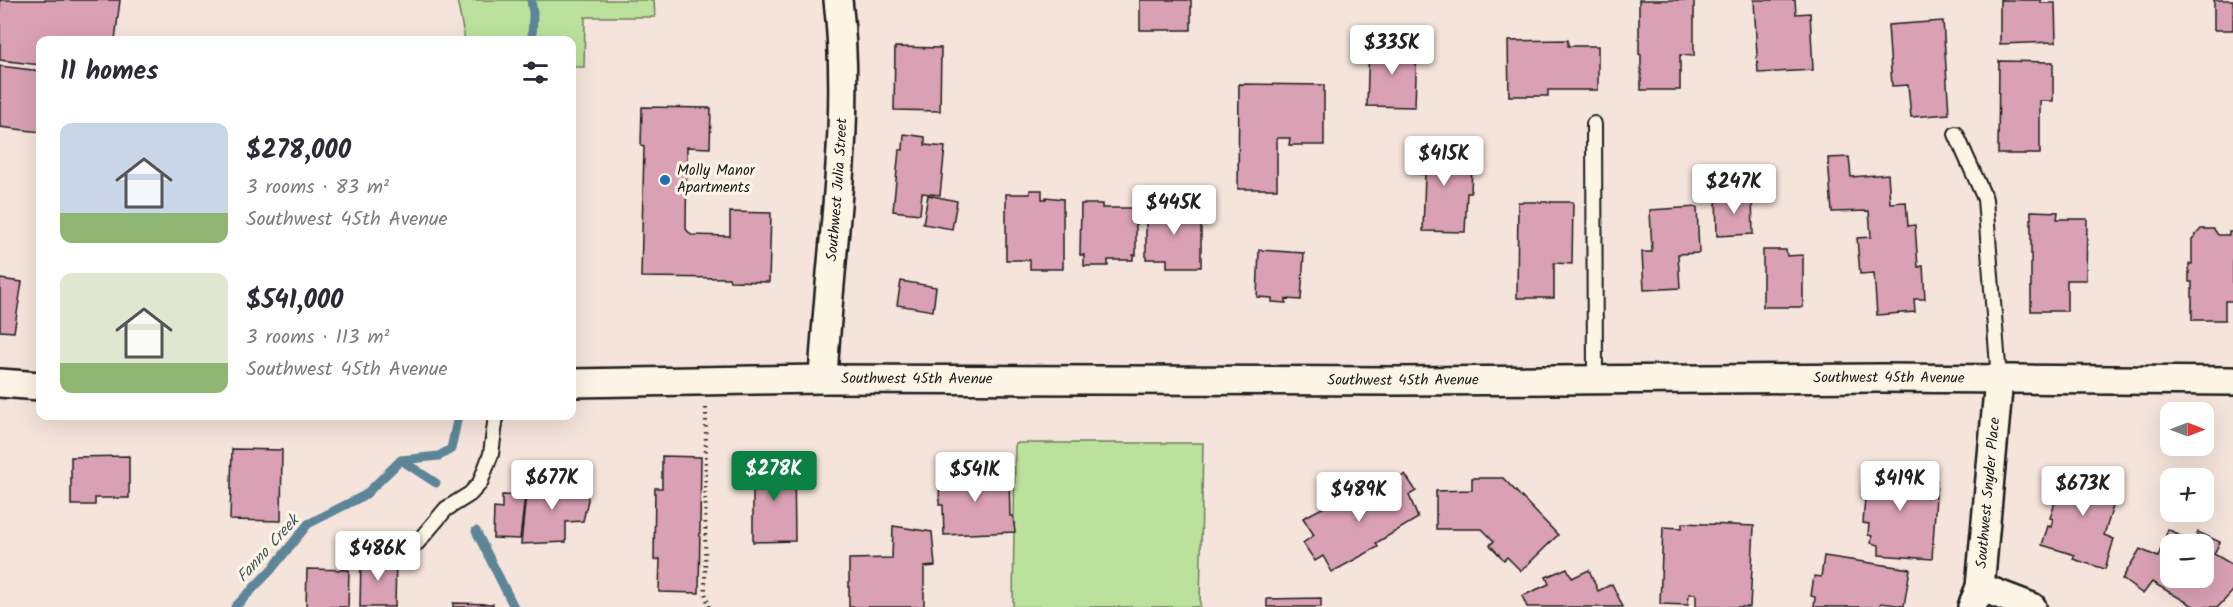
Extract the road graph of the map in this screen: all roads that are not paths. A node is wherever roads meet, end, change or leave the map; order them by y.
1 (838, 0) edge
2 (1594, 124) dead end
3 (1956, 134) dead end
4 (823, 379) junction
5 (1999, 379) junction
6 (1595, 380) junction
7 (2233, 381) edge
8 (0, 383) edge
9 (576, 383) edge
10 (36, 386) edge
11 (495, 420) edge
12 (417, 543) dead end
13 (1976, 597) edge
14 (2032, 607) edge

1 - 4 street, Southwest Julia Street
2 - 6 lane
3 - 5 lane
4 - 6 street, Southwest 45th Avenue
4 - 9 street, Southwest 45th Avenue
5 - 6 street, Southwest 45th Avenue
5 - 7 street, Southwest 45th Avenue
5 - 13 street, Southwest Snyder Place
8 - 10 street
11 - 12 lane
13 - 14 street

